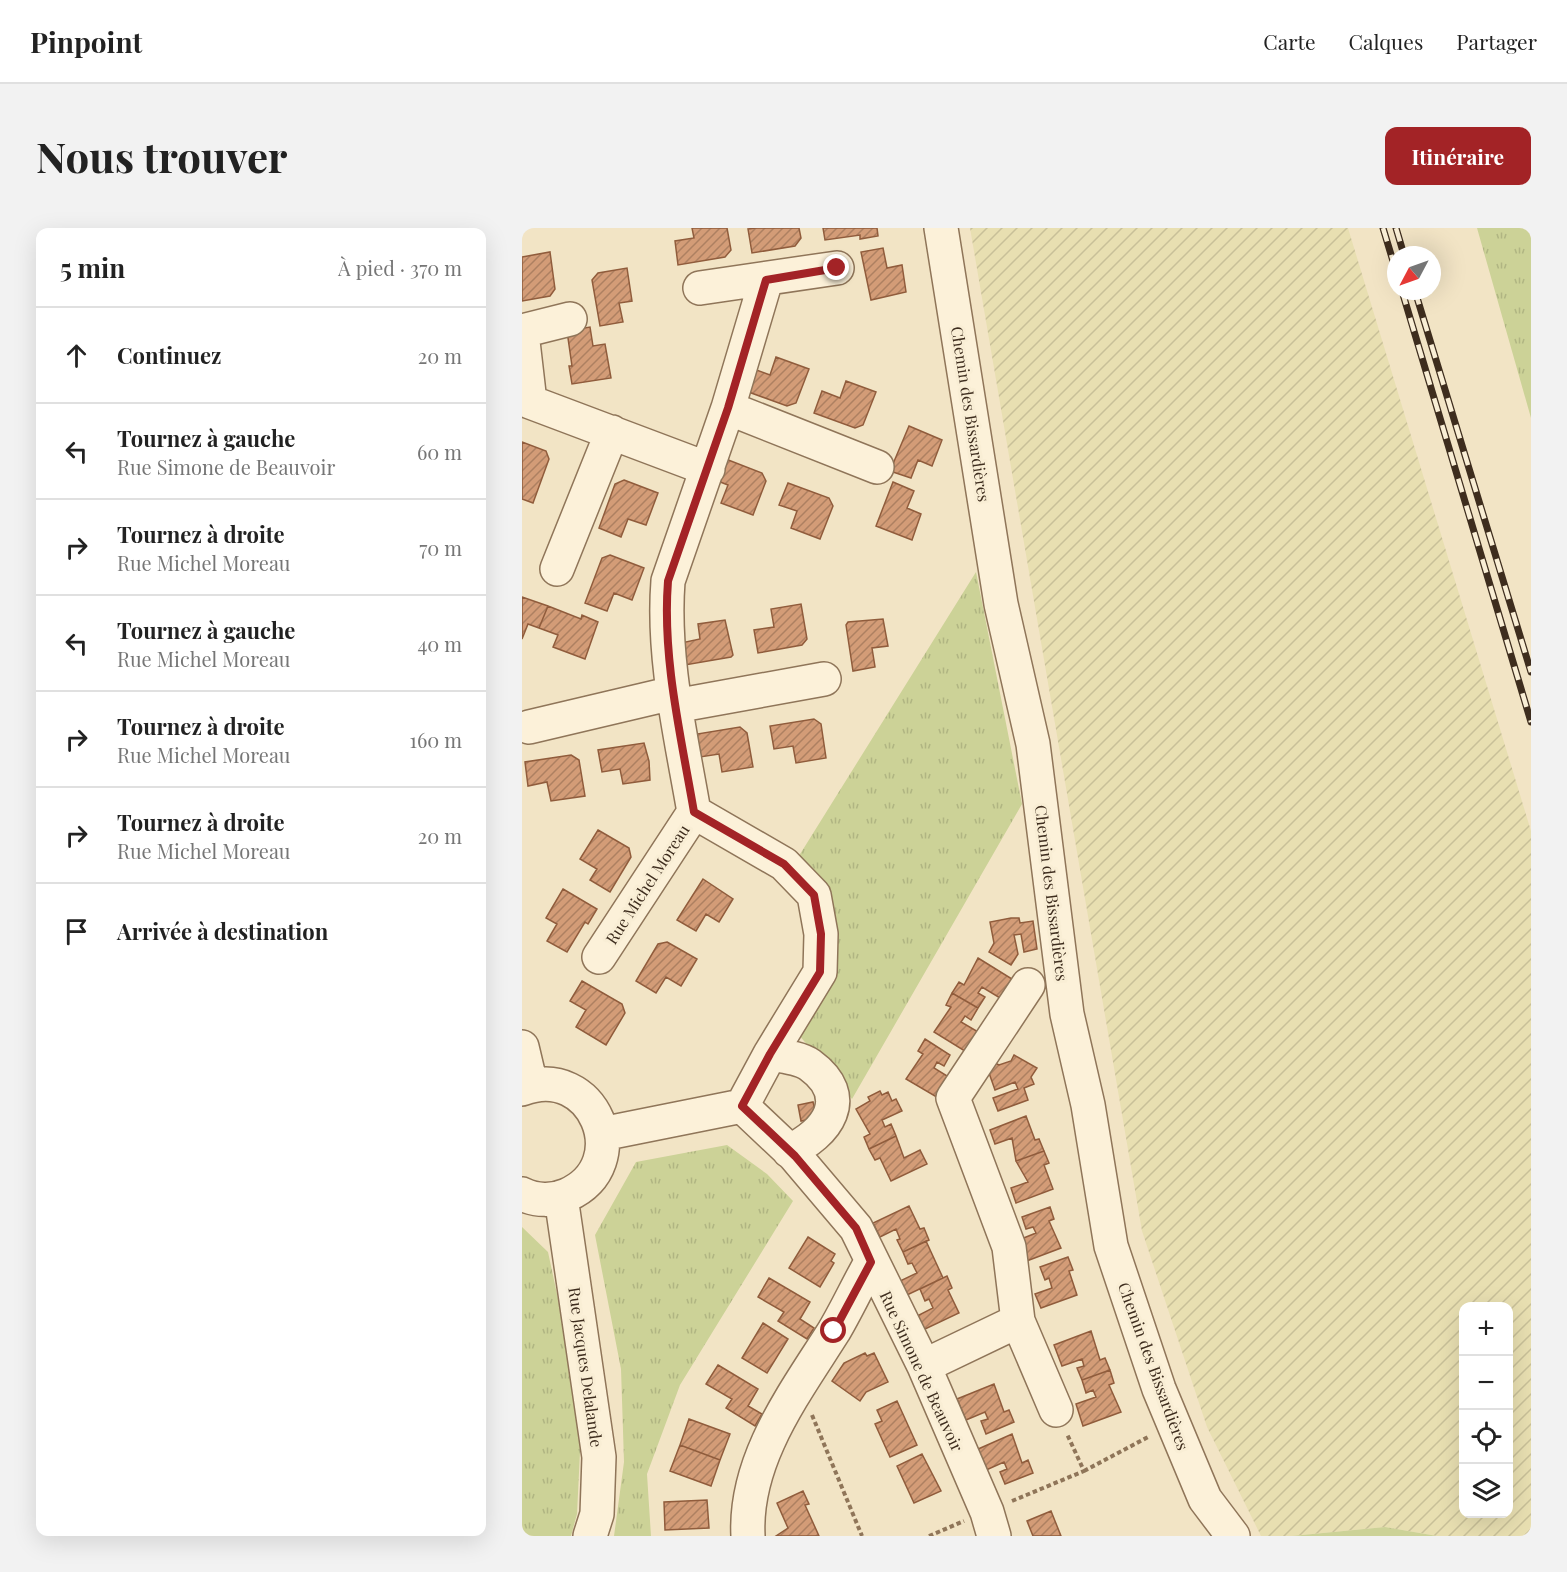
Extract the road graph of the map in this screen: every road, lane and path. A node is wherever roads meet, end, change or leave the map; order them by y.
1 (941, 228) edge
2 (837, 268) dead end
3 (766, 280) junction
4 (700, 288) dead end
5 (570, 319) dead end
6 (522, 332) edge
7 (728, 408) junction
8 (612, 432) junction
9 (877, 467) dead end
10 (708, 469) junction
11 (557, 569) dead end
12 (824, 679) dead end
13 (674, 700) junction
14 (529, 727) dead end
15 (694, 812) junction
16 (599, 957) dead end
17 (1028, 985) dead end
18 (522, 1047) edge
19 (770, 1054) junction
20 (526, 1087) edge
21 (742, 1106) junction
22 (602, 1134) junction
23 (789, 1152) junction
24 (522, 1194) edge
25 (561, 1197) junction
26 (871, 1262) junction
27 (897, 1315) junction
28 (1018, 1321) junction
29 (834, 1331) junction
30 (924, 1366) junction
31 (792, 1396) junction
32 (1056, 1410) joint
33 (1172, 1420) junction
34 (1084, 1471) junction
35 (990, 1524) edge
36 (590, 1536) edge
37 (748, 1536) edge
38 (862, 1536) edge
39 (929, 1536) edge
40 (1233, 1536) edge

1 - 33 street, Chemin des Bissardières
2 - 3 street
3 - 4 street
3 - 7 street, Rue Michel Moreau
5 - 6 street
6 - 8 street
7 - 9 street
7 - 10 street, Rue Michel Moreau
8 - 10 street
8 - 11 street
10 - 13 street, Rue Michel Moreau
12 - 13 street
13 - 14 street
13 - 15 street, Rue Michel Moreau
15 - 16 street, Rue Michel Moreau
15 - 19 street, Rue Michel Moreau
17 - 28 street
18 - 20 street
19 - 21 street, Rue Michel Moreau
19 - 23 street
20 - 22 street
21 - 22 street
21 - 23 street, Rue Simone de Beauvoir
22 - 25 street
23 - 26 street, Rue Simone de Beauvoir
24 - 25 street
25 - 36 street, Rue Jacques Delalande
26 - 27 street, Rue Simone de Beauvoir
26 - 29 street
27 - 29 street
27 - 30 street, Rue Simone de Beauvoir
28 - 30 street
28 - 32 street
29 - 31 street
30 - 35 street, Rue Simone de Beauvoir
31 - 37 street
31 - 38 path
32 - 34 path
33 - 34 path
33 - 40 street, Chemin des Bissardières
34 - 35 path
35 - 39 path

